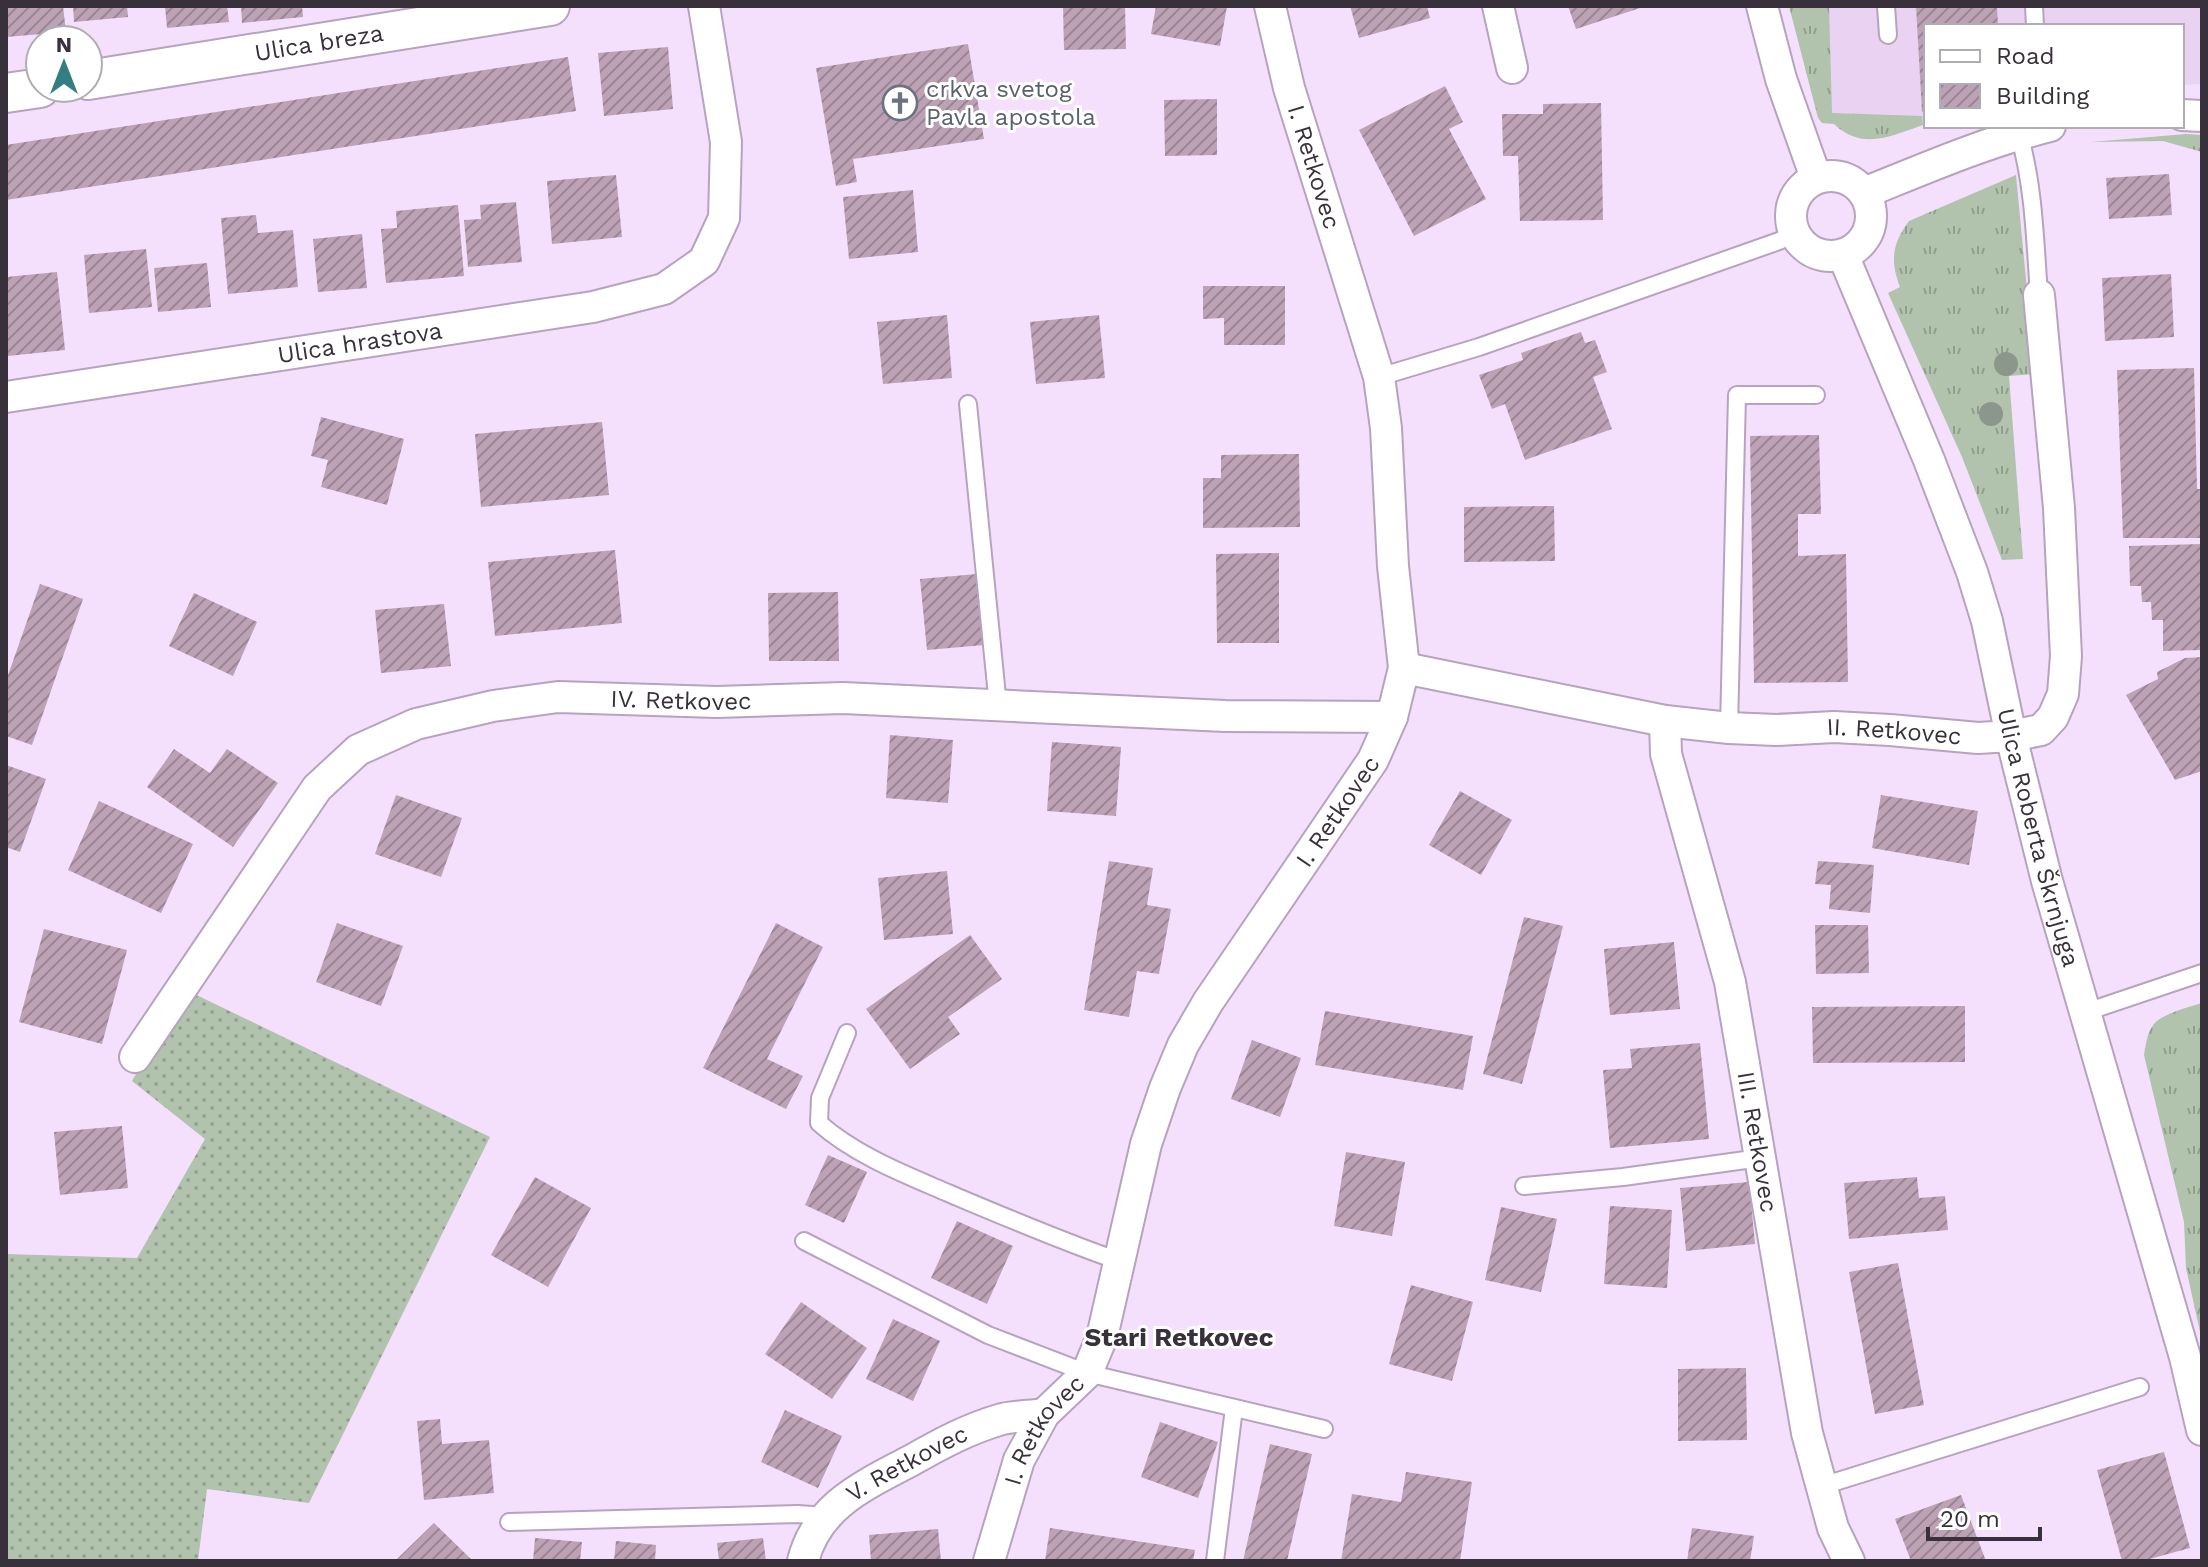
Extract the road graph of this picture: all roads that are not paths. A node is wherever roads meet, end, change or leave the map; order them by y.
1 (550, 6) edge
2 (704, 6) edge
3 (1270, 6) edge
4 (1498, 6) edge
5 (1762, 6) edge
6 (1886, 6) edge
7 (1888, 35) dead end
8 (1512, 68) dead end
9 (104, 77) edge
10 (2042, 128) edge
11 (2019, 134) junction
12 (1816, 178) junction
13 (1864, 193) junction
14 (1794, 234) junction
15 (1843, 255) junction
16 (2039, 295) joint
17 (1379, 377) junction
18 (1816, 395) dead end
19 (6, 397) edge
20 (968, 404) dead end
21 (1404, 668) junction
22 (998, 706) junction
23 (1392, 717) junction
24 (1665, 721) junction
25 (1729, 728) junction
26 (2011, 736) junction
27 (2202, 973) edge
28 (2086, 1012) junction
29 (847, 1033) dead end
30 (135, 1057) dead end
31 (1760, 1158) junction
32 (1524, 1186) dead end
33 (804, 1241) dead end
34 (1119, 1261) junction
35 (1087, 1373) junction
36 (2140, 1387) dead end
37 (1234, 1408) junction
38 (1044, 1414) junction
39 (1324, 1429) dead end
40 (2202, 1430) edge
41 (1822, 1486) junction
42 (826, 1516) junction
43 (509, 1522) dead end
44 (803, 1561) edge
45 (989, 1561) edge
46 (1215, 1561) edge
47 (1849, 1561) edge

1 - 9 street, Ulica breza
2 - 19 street, Ulica hrastova
3 - 17 street, I. Retkovec
4 - 8 street
5 - 12 street
6 - 7 lane
10 - 11 street
11 - 13 street
11 - 16 lane
12 - 13 street
12 - 14 street
13 - 15 street
14 - 15 street
14 - 17 lane
15 - 26 street, Ulica Roberta Škrnjuga
16 - 26 street, II. Retkovec
17 - 21 street, I. Retkovec
18 - 25 lane
20 - 22 lane
21 - 23 street, I. Retkovec
21 - 24 street, II. Retkovec
22 - 23 street, IV. Retkovec
22 - 30 street, IV. Retkovec
23 - 34 street, I. Retkovec
24 - 25 street, II. Retkovec
24 - 31 street, III. Retkovec
25 - 26 street, II. Retkovec
26 - 28 street, Ulica Roberta Škrnjuga
27 - 28 lane
28 - 40 street, Ulica Roberta Škrnjuga
29 - 34 lane
31 - 32 lane
31 - 41 street, III. Retkovec
33 - 35 lane
34 - 35 street, I. Retkovec
35 - 37 lane
35 - 38 street, I. Retkovec
36 - 41 lane
37 - 39 lane
37 - 46 lane
38 - 42 street, V. Retkovec
38 - 45 street, I. Retkovec
41 - 47 street, III. Retkovec
42 - 43 lane
42 - 44 street, V. Retkovec

